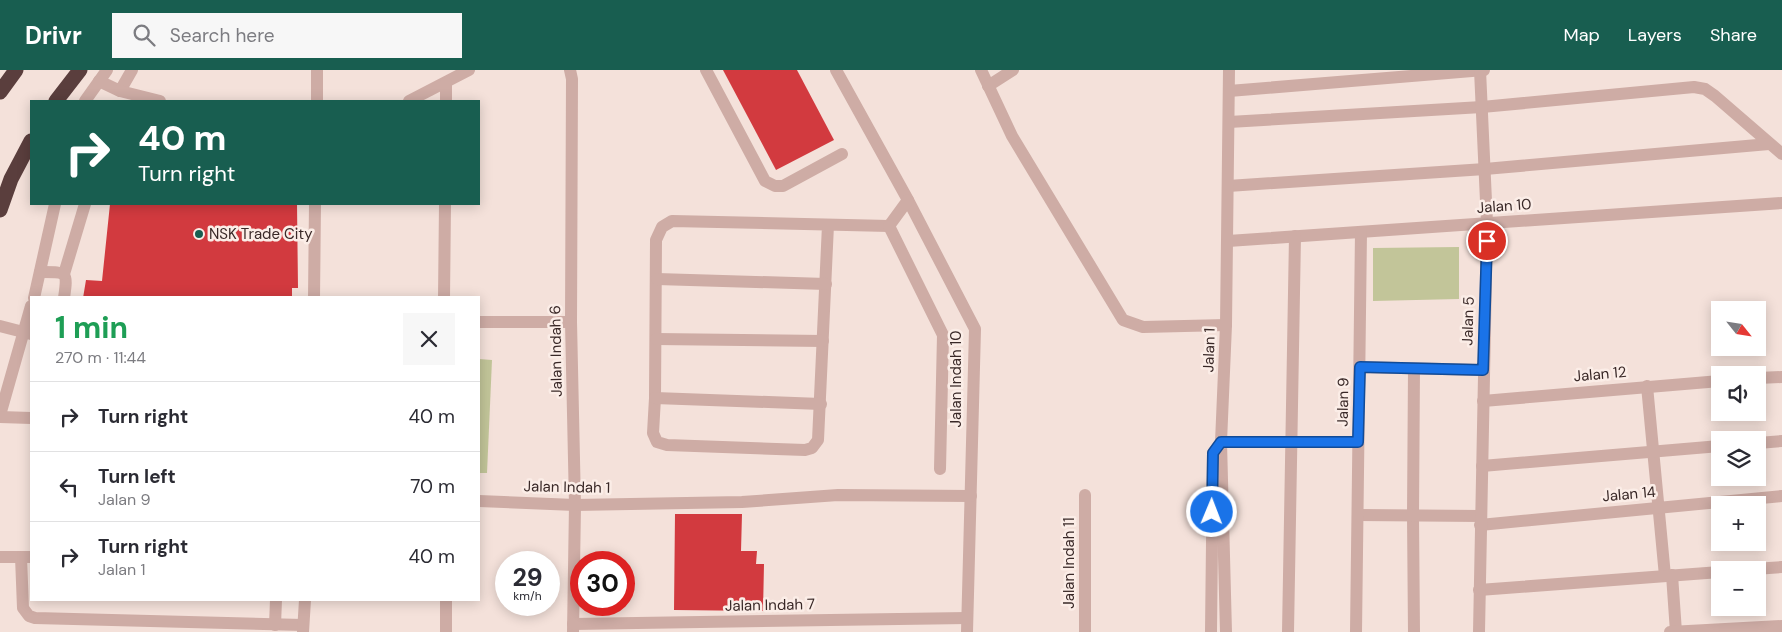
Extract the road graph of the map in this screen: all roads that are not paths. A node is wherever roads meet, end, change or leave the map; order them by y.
1 (16, 70) edge
2 (80, 70) edge
3 (107, 70) edge
4 (132, 70) edge
5 (317, 70) edge
6 (469, 70) edge
7 (570, 70) edge
8 (706, 70) edge
9 (836, 70) edge
10 (980, 70) edge
11 (1013, 70) edge
12 (1229, 70) edge
13 (1482, 70) edge
14 (99, 81) junction
15 (446, 83) junction
16 (988, 86) junction
17 (120, 90) junction
18 (1229, 91) junction
19 (0, 92) edge
20 (57, 100) edge
21 (86, 100) edge
22 (156, 100) edge
23 (317, 100) edge
24 (411, 100) edge
25 (446, 100) edge
26 (1482, 107) junction
27 (1229, 122) junction
28 (30, 142) edge
29 (1769, 144) junction
30 (842, 154) dead end
31 (1782, 154) edge
32 (1485, 169) junction
33 (1228, 186) junction
34 (908, 200) junction
35 (1782, 203) edge
36 (55, 205) edge
37 (85, 205) edge
38 (315, 205) edge
39 (445, 205) edge
40 (0, 210) edge
41 (1487, 223) junction
42 (828, 225) junction
43 (889, 226) junction
44 (1361, 232) junction
45 (1295, 236) junction
46 (1228, 241) junction
47 (40, 272) junction
48 (64, 274) junction
49 (657, 279) junction
50 (826, 284) junction
51 (34, 296) edge
52 (64, 296) edge
53 (314, 296) edge
54 (444, 296) edge
55 (30, 315) edge
56 (480, 322) edge
57 (571, 322) junction
58 (1226, 325) junction
59 (0, 326) edge
60 (28, 334) edge
61 (656, 339) junction
62 (824, 341) junction
63 (1360, 367) junction
64 (1414, 368) junction
65 (1483, 370) junction
66 (1782, 377) edge
67 (1766, 378) edge
68 (1711, 382) edge
69 (1647, 386) junction
70 (655, 398) junction
71 (1483, 401) junction
72 (820, 404) junction
73 (0, 416) edge
74 (30, 418) edge
75 (1782, 441) edge
76 (1221, 442) junction
77 (1291, 442) junction
78 (1358, 442) junction
79 (1766, 442) edge
80 (1711, 447) edge
81 (1653, 452) junction
82 (1482, 466) junction
83 (940, 469) dead end
84 (1085, 495) dead end
85 (971, 496) junction
86 (1782, 496) edge
87 (480, 501) edge
88 (575, 505) junction
89 (1658, 508) junction
90 (1358, 515) junction
91 (1413, 516) junction
92 (1480, 520) junction
93 (0, 557) edge
94 (26, 557) edge
95 (1782, 567) edge
96 (1766, 568) edge
97 (1711, 573) edge
98 (1668, 576) junction
99 (1480, 590) junction
100 (276, 601) edge
101 (305, 601) edge
102 (446, 601) edge
103 (967, 618) junction
104 (275, 625) junction
105 (819, 626) edge
106 (1782, 626) edge
107 (696, 627) edge
108 (573, 628) edge
109 (303, 629) edge
110 (446, 632) edge
111 (967, 632) edge
112 (1085, 632) edge
113 (1211, 632) edge
114 (1226, 632) edge
115 (1288, 632) edge
116 (1356, 632) edge
117 (1414, 632) edge
118 (1479, 632) edge
119 (1670, 632) edge
120 (1676, 632) edge

1 - 19 highway
2 - 20 highway
3 - 14 street
4 - 17 street
5 - 23 street
6 - 15 street
7 - 57 street, Jalan Indah 6
8 - 30 street
9 - 34 street, Jalan Indah 10
10 - 16 street
11 - 16 street
12 - 18 street, Jalan 1
13 - 18 street
13 - 26 street, Jalan 5
14 - 17 street
14 - 21 street
15 - 24 street
15 - 25 street
16 - 58 street
17 - 22 street
18 - 27 street, Jalan 1
26 - 27 street
26 - 29 street
26 - 32 street, Jalan 5
27 - 33 street, Jalan 1
28 - 40 highway
29 - 31 street
29 - 32 street
32 - 33 street
32 - 41 street, Jalan 5
33 - 46 street, Jalan 1
34 - 43 street
34 - 85 street, Jalan Indah 10
35 - 41 street, Jalan 10
36 - 47 street
37 - 48 street
38 - 53 street
39 - 54 street
41 - 44 street, Jalan 10
41 - 65 street, Jalan 5
42 - 43 street
42 - 49 street
42 - 50 street
43 - 83 street
44 - 45 street, Jalan 10
44 - 63 street, Jalan 9
45 - 46 street, Jalan 10
45 - 77 street
46 - 58 street, Jalan 1
47 - 48 street
47 - 51 street
48 - 52 street
49 - 50 street
49 - 61 street
50 - 62 street
55 - 60 street
56 - 57 street
57 - 88 street, Jalan Indah 6
58 - 76 street, Jalan 1
59 - 60 street
60 - 73 street
61 - 62 street
61 - 70 street
62 - 72 street
63 - 64 street
63 - 78 street, Jalan 9
64 - 65 street
64 - 91 street
65 - 71 street, Jalan 5
66 - 67 street
68 - 69 street, Jalan 12
69 - 71 street, Jalan 12
69 - 81 street
70 - 72 street
70 - 72 street
71 - 82 street, Jalan 5
73 - 74 street
75 - 79 street
76 - 77 street
76 - 113 street
76 - 114 street, Jalan 1
77 - 78 street
77 - 115 street
78 - 90 street, Jalan 9
80 - 81 street
81 - 82 street
81 - 89 street
82 - 92 street, Jalan 5
84 - 112 street, Jalan Indah 11
85 - 88 street, Jalan Indah 1
85 - 103 street, Jalan Indah 10
86 - 89 street, Jalan 14
87 - 88 street, Jalan Indah 1
88 - 108 street, Jalan Indah 6
89 - 92 street, Jalan 14
89 - 98 street
90 - 91 street, Jalan 14
90 - 116 street, Jalan 9
91 - 92 street, Jalan 14
91 - 117 street
92 - 99 street, Jalan 5
93 - 94 street
94 - 104 street
95 - 96 street
97 - 98 street
98 - 99 street
98 - 120 street
99 - 118 street, Jalan 5
100 - 104 street
101 - 109 street
102 - 110 street
103 - 105 street, Jalan Indah 7
103 - 111 street, Jalan Indah 10
104 - 109 street
105 - 107 street, Jalan Indah 7
106 - 120 street
107 - 108 street, Jalan Indah 7
119 - 120 street

